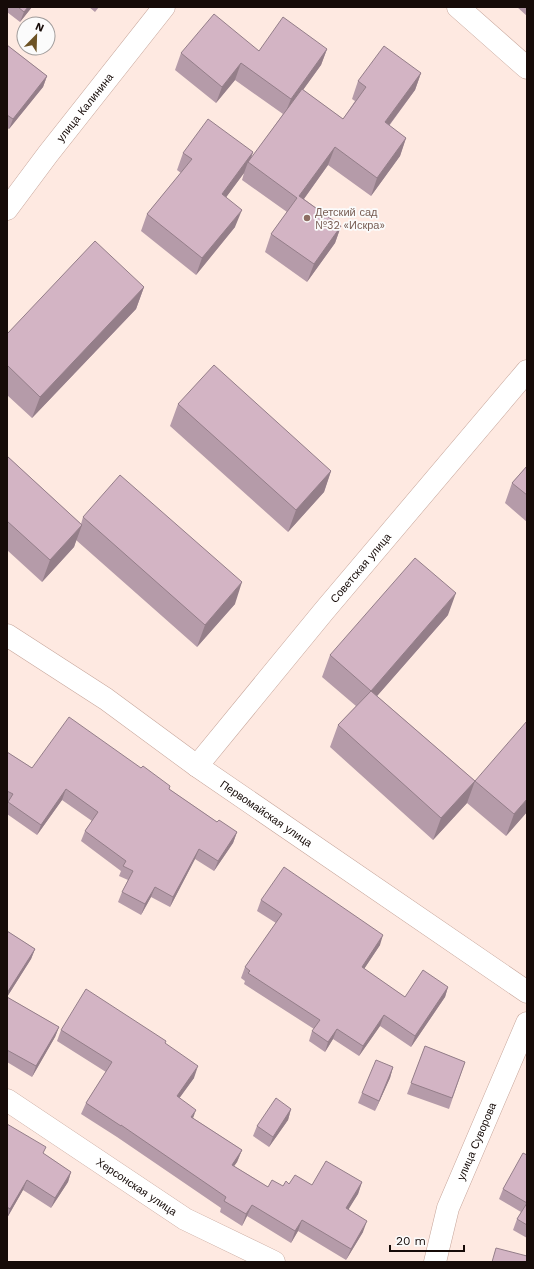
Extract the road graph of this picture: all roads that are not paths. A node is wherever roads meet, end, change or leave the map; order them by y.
1 (164, 7) edge
2 (458, 7) edge
3 (527, 68) edge
4 (7, 209) edge
5 (527, 371) edge
6 (7, 634) edge
7 (197, 766) junction
8 (527, 992) edge
9 (527, 1023) edge
10 (7, 1100) edge
11 (274, 1262) edge
12 (435, 1262) edge

1 - 4 street, улица Калинина
2 - 3 street
5 - 7 street, Советская улица
6 - 7 street, Первомайская улица
7 - 8 street, Первомайская улица
9 - 12 street, улица Суворова
10 - 11 street, Херсонская улица

